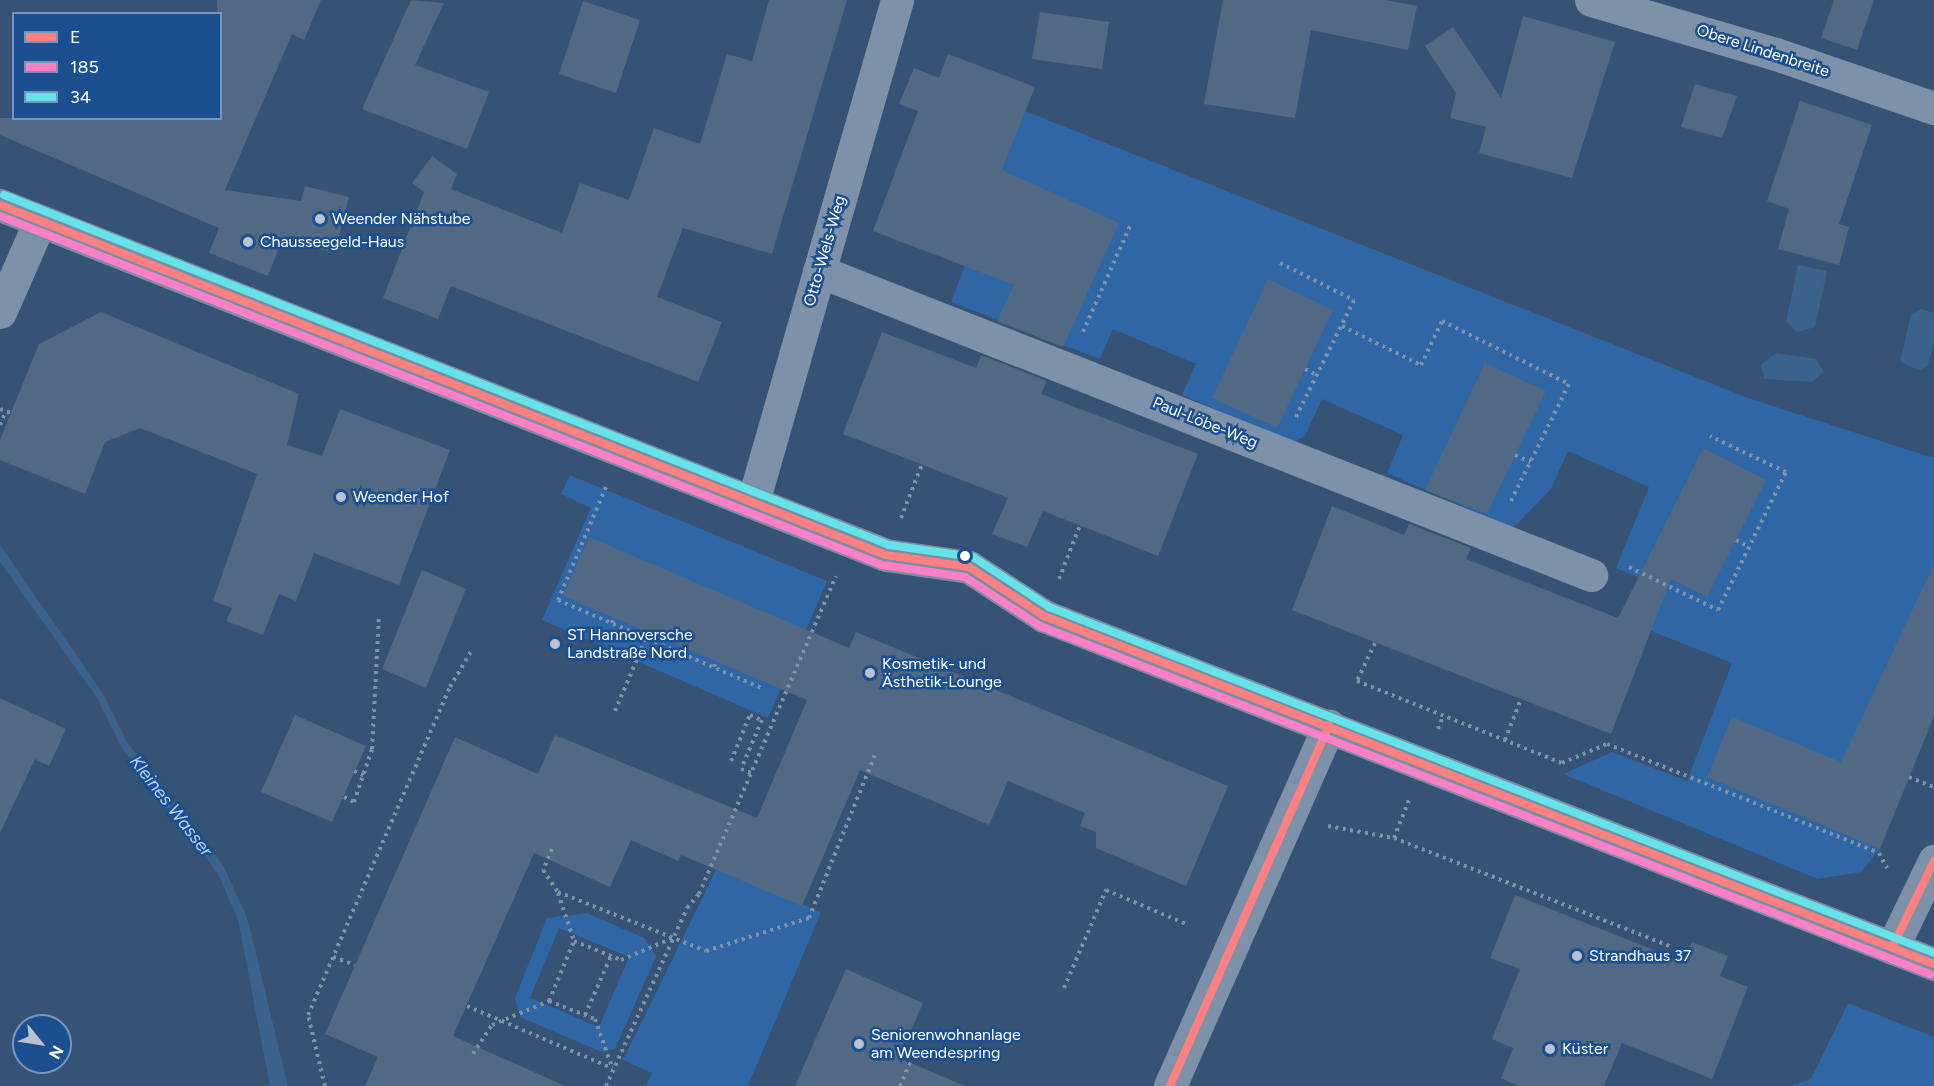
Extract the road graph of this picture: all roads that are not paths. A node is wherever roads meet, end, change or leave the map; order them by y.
1 (897, 0) edge
2 (1591, 0) edge
3 (1934, 108) edge
4 (0, 205) edge
5 (40, 221) junction
6 (819, 271) junction
7 (0, 312) edge
8 (753, 502) junction
9 (1592, 575) road end
10 (1329, 725) junction
11 (1934, 861) edge
12 (1892, 948) junction
13 (1934, 964) edge
14 (1170, 1086) edge

1 - 6 street, Otto-Wels-Weg
2 - 3 street, Obere Lindenbreite
4 - 5 street
5 - 7 street
5 - 8 street
6 - 8 street, Otto-Wels-Weg
6 - 9 street, Paul-Löbe-Weg
8 - 10 street
10 - 12 street
10 - 14 street
11 - 12 street
12 - 13 street

